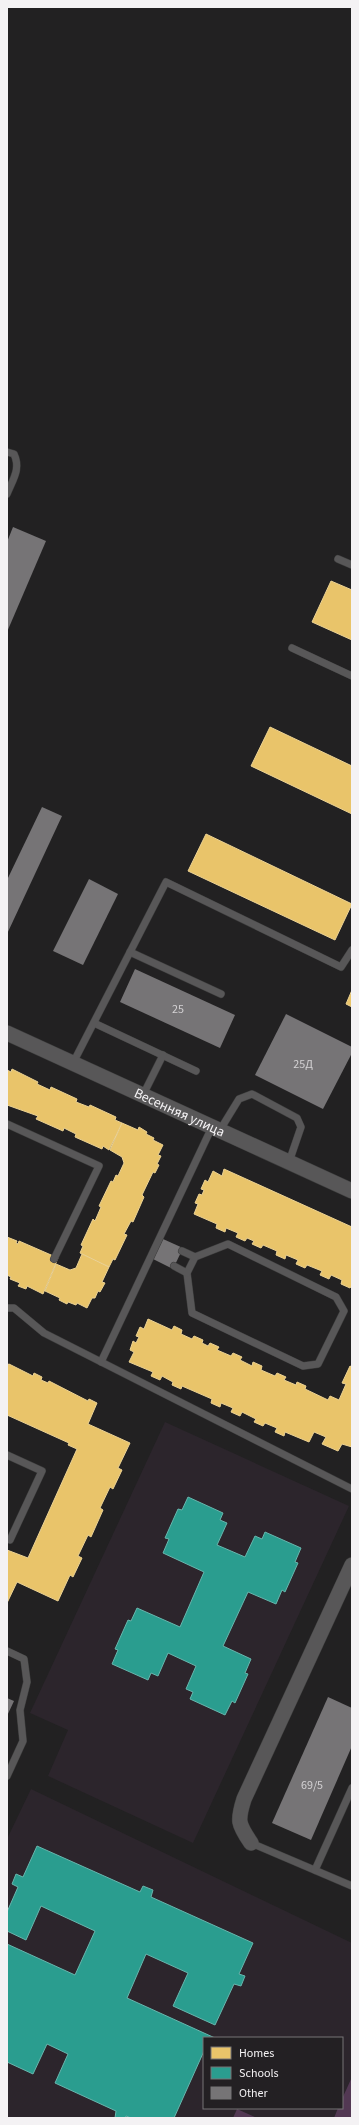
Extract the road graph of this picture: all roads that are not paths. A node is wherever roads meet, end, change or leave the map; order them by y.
1 (7, 452) edge
2 (7, 494) edge
3 (338, 559) dead end
4 (352, 565) edge
5 (292, 648) dead end
6 (352, 676) edge
7 (352, 950) edge
8 (130, 952) junction
9 (222, 994) dead end
10 (94, 1023) junction
11 (7, 1033) edge
12 (163, 1055) junction
13 (73, 1063) junction
14 (196, 1071) dead end
15 (143, 1095) junction
16 (7, 1124) edge
17 (216, 1129) junction
18 (289, 1162) junction
19 (352, 1191) edge
20 (182, 1251) dead end
21 (195, 1257) junction
22 (54, 1259) dead end
23 (174, 1266) dead end
24 (186, 1273) junction
25 (7, 1308) edge
26 (101, 1362) junction
27 (7, 1455) edge
28 (352, 1489) edge
29 (7, 1539) edge
30 (352, 1565) edge
31 (7, 1650) edge
32 (7, 1776) edge
33 (352, 1788) edge
34 (251, 1844) joint
35 (315, 1870) junction
36 (352, 1886) edge

1 - 2 lane
3 - 4 lane
5 - 6 lane
7 - 8 lane
8 - 9 lane
8 - 10 lane
10 - 12 lane
10 - 13 lane
11 - 13 street, Весенняя улица
12 - 14 lane
12 - 15 lane
13 - 15 street, Весенняя улица
15 - 17 street, Весенняя улица
16 - 22 lane
17 - 18 street, Весенняя улица
17 - 18 lane
17 - 26 lane
18 - 19 street, Весенняя улица
20 - 21 lane
21 - 24 lane
21 - 24 lane
23 - 24 lane
25 - 26 lane
26 - 28 lane
27 - 29 lane
30 - 34 street
31 - 32 lane
33 - 35 lane
34 - 35 lane
35 - 36 lane

